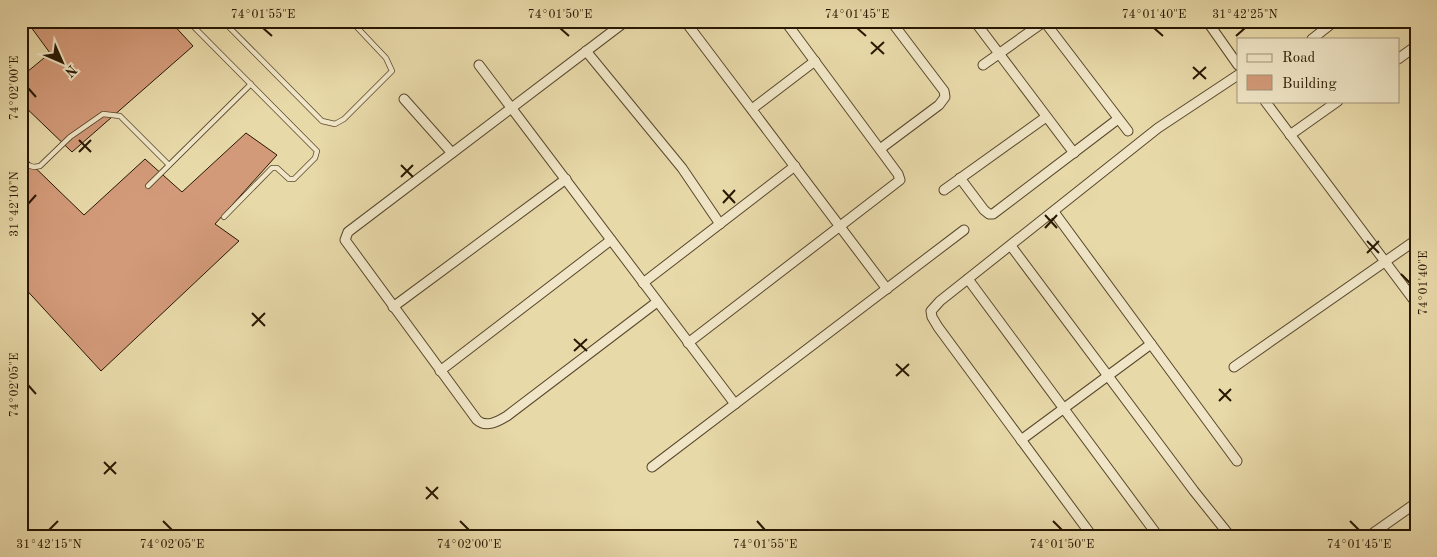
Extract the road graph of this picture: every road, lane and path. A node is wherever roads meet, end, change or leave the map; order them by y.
1 (188, 21) edge
2 (223, 21) edge
3 (351, 21) edge
4 (626, 21) edge
5 (686, 21) edge
6 (785, 21) edge
7 (891, 21) edge
8 (1044, 21) edge
9 (1207, 21) edge
10 (1335, 21) edge
11 (976, 23) dead end
12 (1313, 38) edge
13 (1416, 46) edge
14 (586, 51) junction
15 (999, 54) junction
16 (1400, 58) edge
17 (815, 61) junction
18 (983, 64) dead end
19 (1237, 64) edge
20 (479, 65) dead end
21 (1237, 76) edge
22 (251, 84) junction
23 (404, 99) dead end
24 (1266, 102) edge
25 (1337, 102) edge
26 (512, 108) junction
27 (752, 108) junction
28 (1046, 117) junction
29 (1118, 119) junction
30 (1128, 131) dead end
31 (1290, 135) junction
32 (880, 149) junction
33 (452, 153) junction
34 (1074, 153) junction
35 (21, 162) edge
36 (169, 164) junction
37 (795, 166) junction
38 (960, 178) junction
39 (566, 179) junction
40 (148, 186) dead end
41 (944, 190) dead end
42 (1054, 212) junction
43 (224, 216) dead end
44 (720, 224) junction
45 (840, 226) junction
46 (964, 230) dead end
47 (611, 240) junction
48 (1416, 240) edge
49 (1011, 246) junction
50 (1384, 262) junction
51 (968, 279) junction
52 (643, 283) junction
53 (887, 289) junction
54 (657, 302) junction
55 (1416, 303) edge
56 (393, 307) junction
57 (688, 343) junction
58 (1151, 344) junction
59 (1234, 367) dead end
60 (440, 371) junction
61 (1108, 376) junction
62 (735, 404) junction
63 (1064, 408) junction
64 (1021, 440) junction
65 (1237, 462) dead end
66 (652, 467) dead end
67 (1416, 503) edge
68 (1092, 536) edge
69 (1158, 536) edge
70 (1230, 536) edge
71 (1370, 536) edge

1 - 22 lane
2 - 3 lane
4 - 14 street
5 - 27 street
6 - 17 street
7 - 32 street
8 - 15 street
8 - 29 street
9 - 19 street
10 - 12 street
11 - 15 street
13 - 16 street
14 - 26 street
14 - 44 street
15 - 18 street
15 - 28 street
17 - 27 street
17 - 32 street
20 - 26 street
21 - 42 street
22 - 36 lane
22 - 43 lane
23 - 33 street
24 - 31 street
25 - 31 street
26 - 33 street
26 - 39 street
27 - 37 street
28 - 34 street
28 - 38 street
29 - 30 street
29 - 34 street
31 - 50 street
32 - 45 street
33 - 56 street
34 - 38 street
35 - 36 lane
36 - 40 lane
37 - 44 street
37 - 45 street
38 - 41 street
39 - 47 street
39 - 56 street
42 - 49 street
42 - 58 street
44 - 52 street
45 - 53 street
45 - 57 street
46 - 53 street
47 - 52 street
47 - 60 street
48 - 50 street
49 - 51 street
49 - 61 street
50 - 55 street
50 - 59 street
51 - 63 street
51 - 64 street
52 - 54 street
53 - 62 street
54 - 57 street
54 - 60 street
56 - 60 street
57 - 62 street
58 - 61 street
58 - 65 street
61 - 63 street
61 - 70 street
62 - 66 street
63 - 64 street
63 - 69 street
64 - 68 street
67 - 71 street

